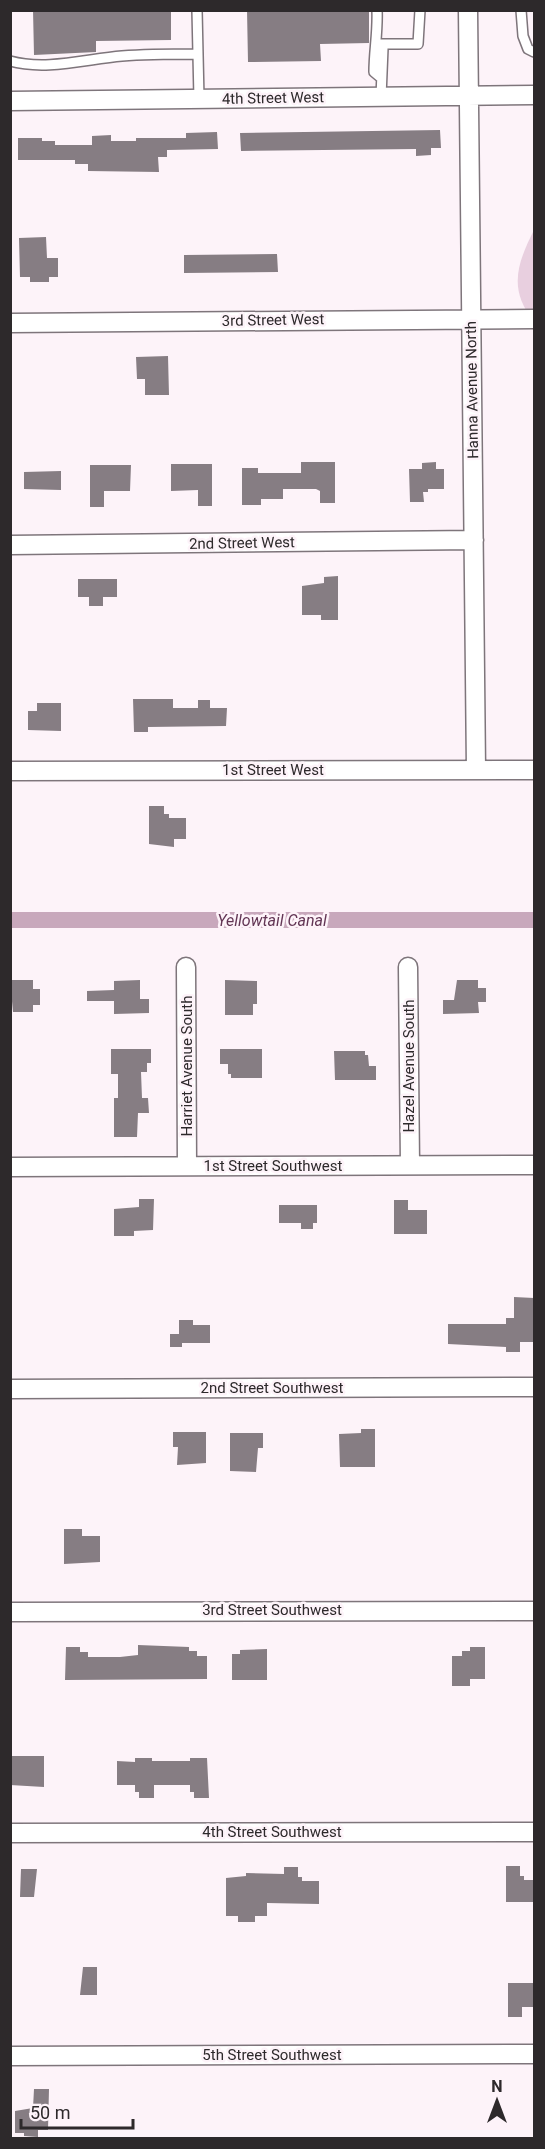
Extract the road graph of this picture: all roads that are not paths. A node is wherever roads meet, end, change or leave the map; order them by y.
1 (197, 10) edge
2 (377, 10) edge
3 (420, 10) edge
4 (468, 10) edge
5 (521, 10) edge
6 (378, 44) junction
7 (534, 52) edge
8 (197, 54) junction
9 (10, 61) edge
10 (534, 95) edge
11 (469, 96) junction
12 (381, 97) junction
13 (199, 99) junction
14 (10, 101) edge
15 (471, 318) junction
16 (534, 319) edge
17 (10, 323) edge
18 (474, 540) junction
19 (10, 545) edge
20 (476, 770) junction
21 (534, 770) edge
22 (10, 771) edge
23 (186, 967) dead end
24 (408, 967) dead end
25 (410, 1165) junction
26 (534, 1165) edge
27 (188, 1166) junction
28 (10, 1167) edge
29 (534, 1387) edge
30 (10, 1389) edge
31 (534, 1611) edge
32 (10, 1612) edge
33 (534, 1832) edge
34 (10, 1833) edge
35 (534, 2054) edge
36 (10, 2056) edge

1 - 8 lane
2 - 6 lane
3 - 6 lane
4 - 11 street, Hanna Avenue North
5 - 7 lane
6 - 12 lane
8 - 9 lane
8 - 13 lane
10 - 11 street, 4th Street West
11 - 12 street, 4th Street West
11 - 15 street, Hanna Avenue North
12 - 13 street, 4th Street West
13 - 14 street, 4th Street West
15 - 16 street, 3rd Street West
15 - 17 street, 3rd Street West
15 - 18 street, Hanna Avenue North
18 - 19 street, 2nd Street West
18 - 20 street, Hanna Avenue North
20 - 21 street, 1st Street West
20 - 22 street, 1st Street West
23 - 27 street, Harriet Avenue South
24 - 25 street, Hazel Avenue South
25 - 26 street, 1st Street Southwest
25 - 27 street, 1st Street Southwest
27 - 28 street, 1st Street Southwest
29 - 30 street, 2nd Street Southwest
31 - 32 street, 3rd Street Southwest
33 - 34 street, 4th Street Southwest
35 - 36 street, 5th Street Southwest

